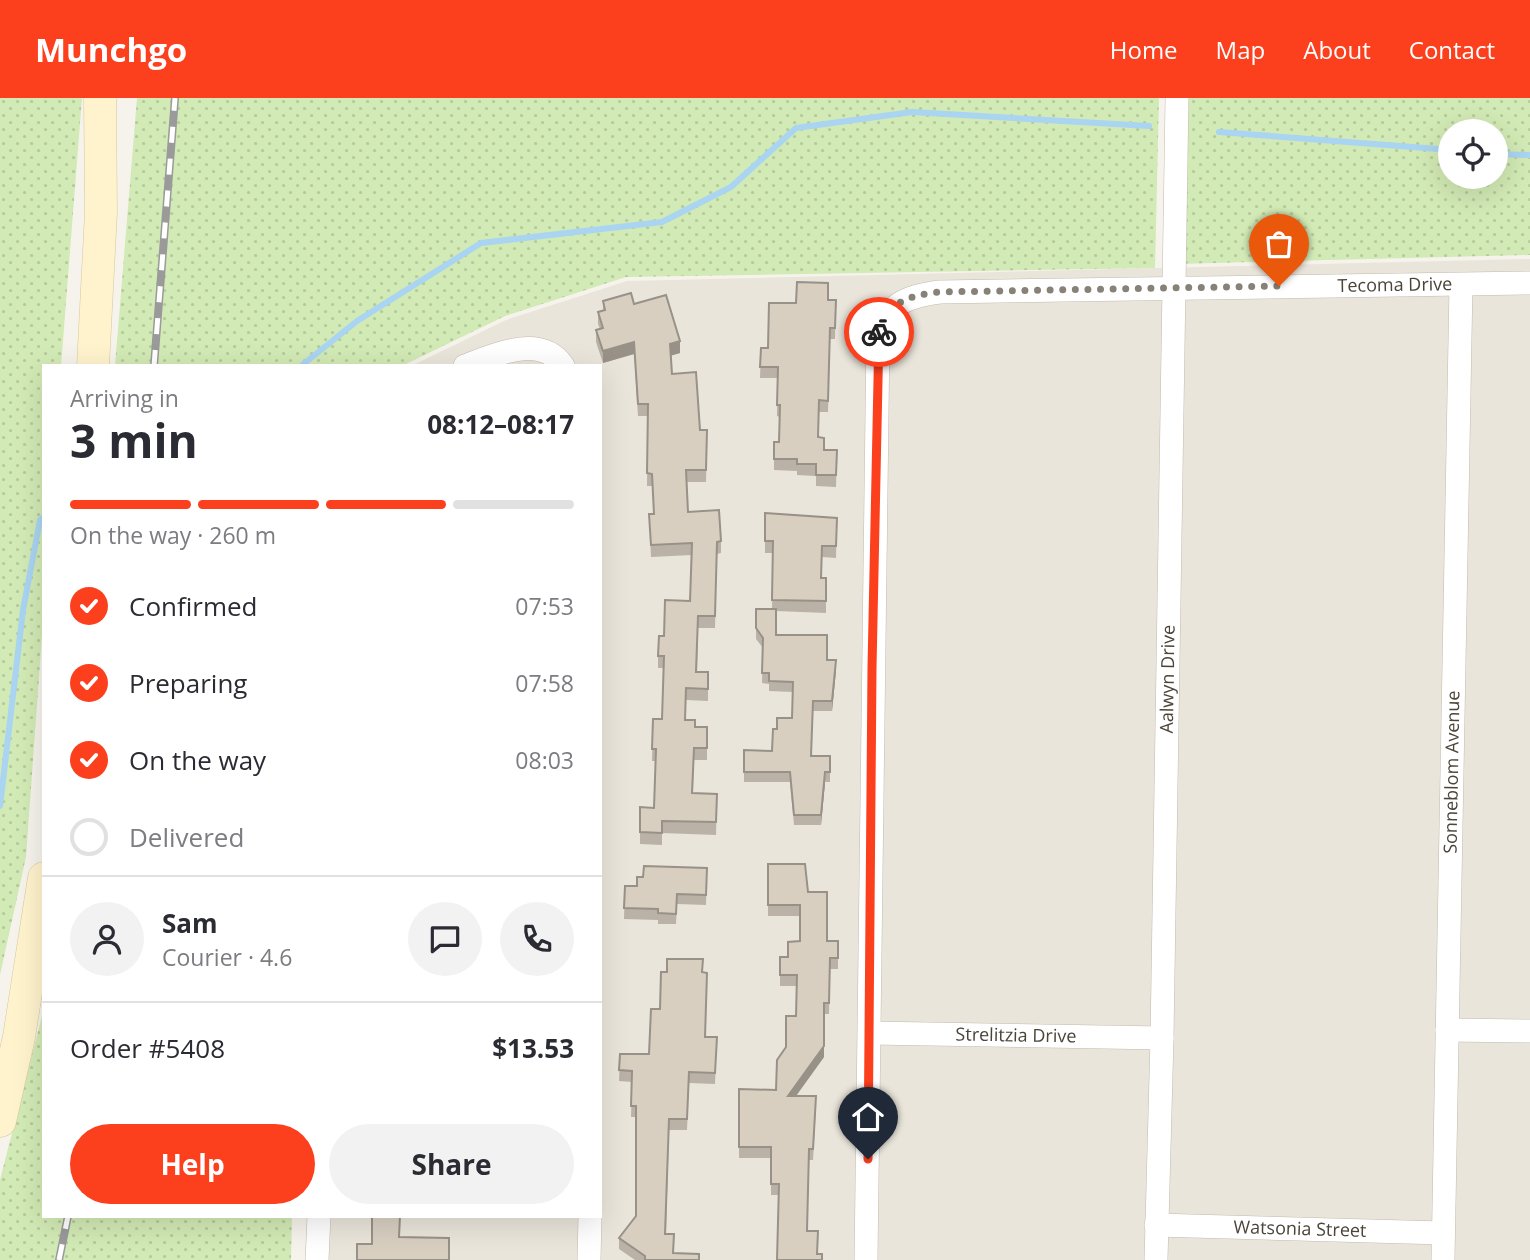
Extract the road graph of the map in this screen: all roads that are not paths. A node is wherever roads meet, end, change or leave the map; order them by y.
1 (100, 98) edge
2 (113, 98) edge
3 (1177, 98) edge
4 (101, 212) junction
5 (1530, 283) edge
6 (1461, 285) junction
7 (1175, 286) junction
8 (556, 358) edge
9 (93, 364) edge
10 (471, 364) edge
11 (42, 891) edge
12 (1447, 1030) junction
13 (1530, 1031) edge
14 (871, 1032) junction
15 (1162, 1038) junction
16 (0, 1121) edge
17 (318, 1218) edge
18 (590, 1218) edge
19 (1156, 1225) junction
20 (1443, 1233) junction
21 (317, 1260) edge
22 (589, 1260) edge
23 (866, 1260) edge
24 (1156, 1260) edge
25 (1443, 1260) edge

1 - 4 main road
2 - 4 main road
3 - 7 street, Aalwyn Drive
4 - 9 main road
5 - 6 street, Tecoma Drive
6 - 7 street, Tecoma Drive
6 - 12 street, Sonneblom Avenue
7 - 14 street, Tecoma Drive
7 - 15 street, Aalwyn Drive
8 - 10 street
11 - 16 main road
12 - 13 street
12 - 20 street, Sonneblom Avenue
14 - 15 street, Strelitzia Drive
14 - 23 street, Tecoma Drive
15 - 19 street, Aalwyn Drive
17 - 21 street
18 - 22 street
19 - 20 street, Watsonia Street
19 - 24 street, Aalwyn Drive
20 - 25 street, Sonneblom Avenue

